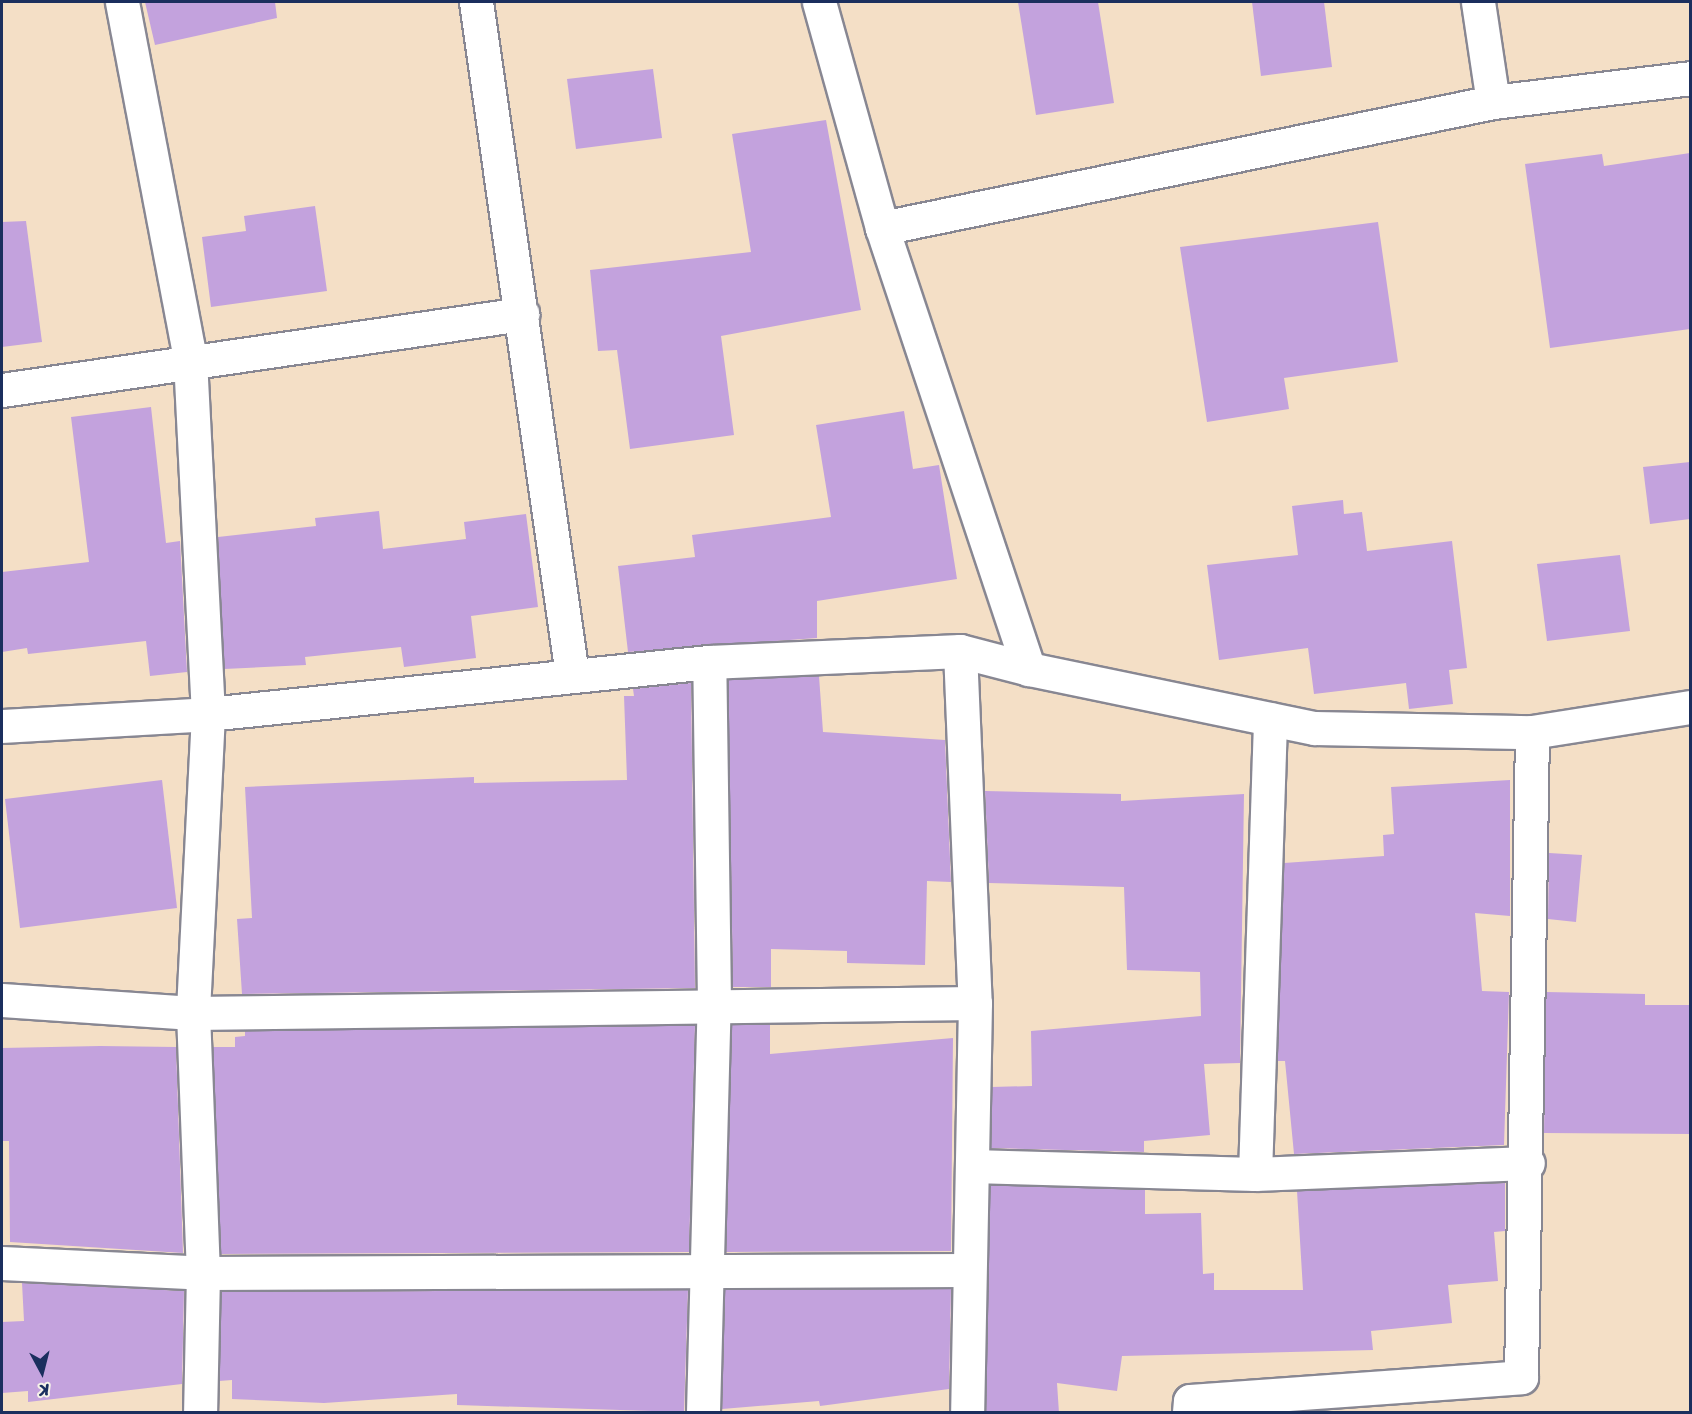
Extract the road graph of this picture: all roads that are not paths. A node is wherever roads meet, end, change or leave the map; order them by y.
1 (122, 2) edge
2 (476, 2) edge
3 (819, 2) edge
4 (1478, 2) edge
5 (1690, 78) edge
6 (1493, 102) junction
7 (882, 228) junction
8 (522, 314) junction
9 (190, 359) junction
10 (2, 390) edge
11 (960, 651) junction
12 (709, 662) junction
13 (1029, 669) junction
14 (572, 675) junction
15 (1690, 707) edge
16 (208, 714) junction
17 (1270, 719) junction
18 (2, 726) edge
19 (1532, 732) junction
20 (2, 1000) edge
21 (714, 1002) junction
22 (975, 1003) junction
23 (193, 1013) junction
24 (1528, 1163) junction
25 (972, 1166) junction
26 (1255, 1174) junction
27 (2, 1263) edge
28 (705, 1270) junction
29 (967, 1270) junction
30 (203, 1273) junction
31 (200, 1413) edge
32 (703, 1413) edge
33 (967, 1413) edge
34 (1189, 1413) edge

1 - 9 street
2 - 8 street
3 - 7 street
4 - 6 street
5 - 6 street
6 - 7 street
7 - 13 street
8 - 9 street
8 - 14 street
9 - 10 street
9 - 16 street
11 - 12 street
11 - 13 street
11 - 22 street
12 - 14 street
12 - 21 street
13 - 17 street
14 - 16 street
15 - 19 street
16 - 18 street
16 - 23 street
17 - 19 street
17 - 26 street
19 - 24 street
20 - 23 street
21 - 22 street
21 - 23 street
21 - 28 street
22 - 25 street
23 - 30 street
24 - 26 street
24 - 34 street
25 - 26 street
25 - 29 street
27 - 30 street
28 - 29 street
28 - 30 street
28 - 32 street
29 - 33 street
30 - 31 street

